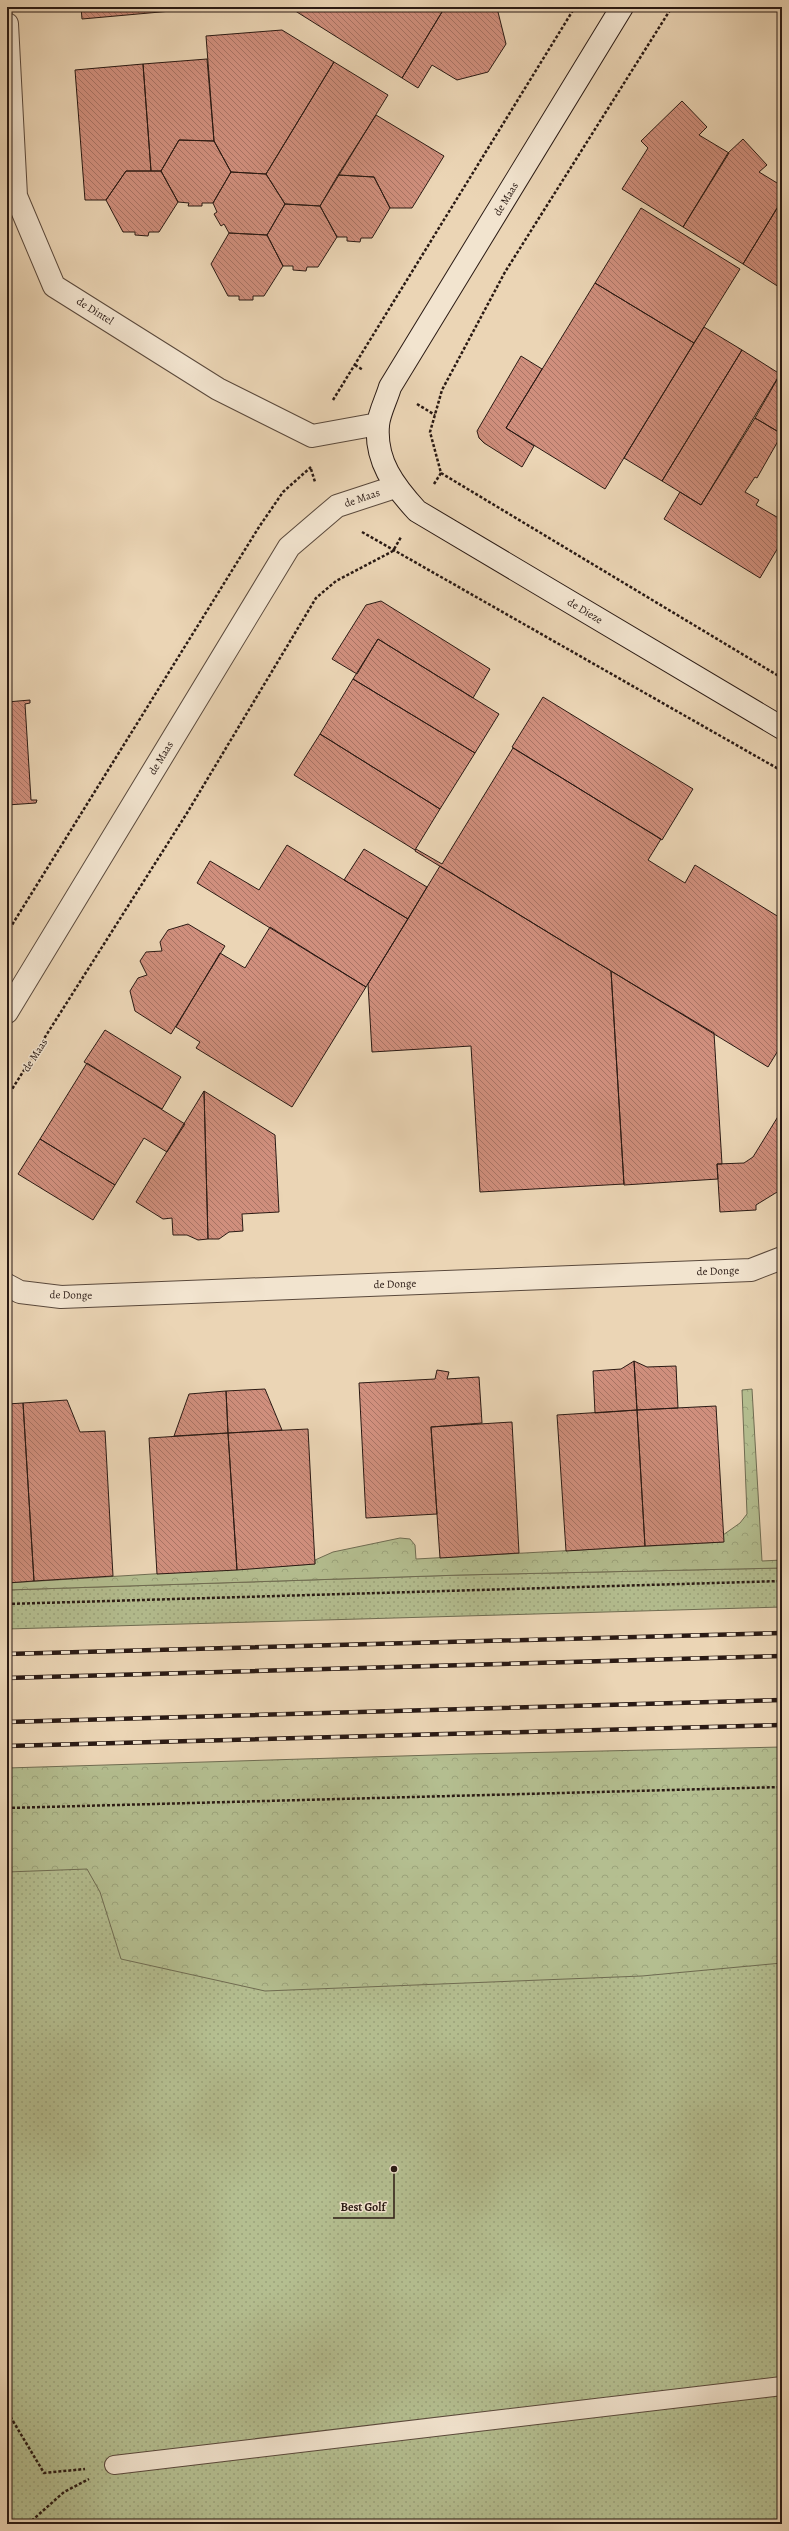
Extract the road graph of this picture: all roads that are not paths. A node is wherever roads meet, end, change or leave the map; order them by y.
1 (622, 7) edge
2 (7, 24) edge
3 (378, 424) junction
4 (395, 487) junction
5 (782, 728) edge
6 (7, 1012) edge
7 (782, 1258) edge
8 (7, 1285) edge
9 (782, 2386) edge
10 (114, 2465) road end

1 - 3 street, de Maas
2 - 3 street, de Dintel
3 - 4 street, de Maas
4 - 5 street, de Dieze
4 - 6 street, de Maas
7 - 8 street, de Donge
9 - 10 lane

